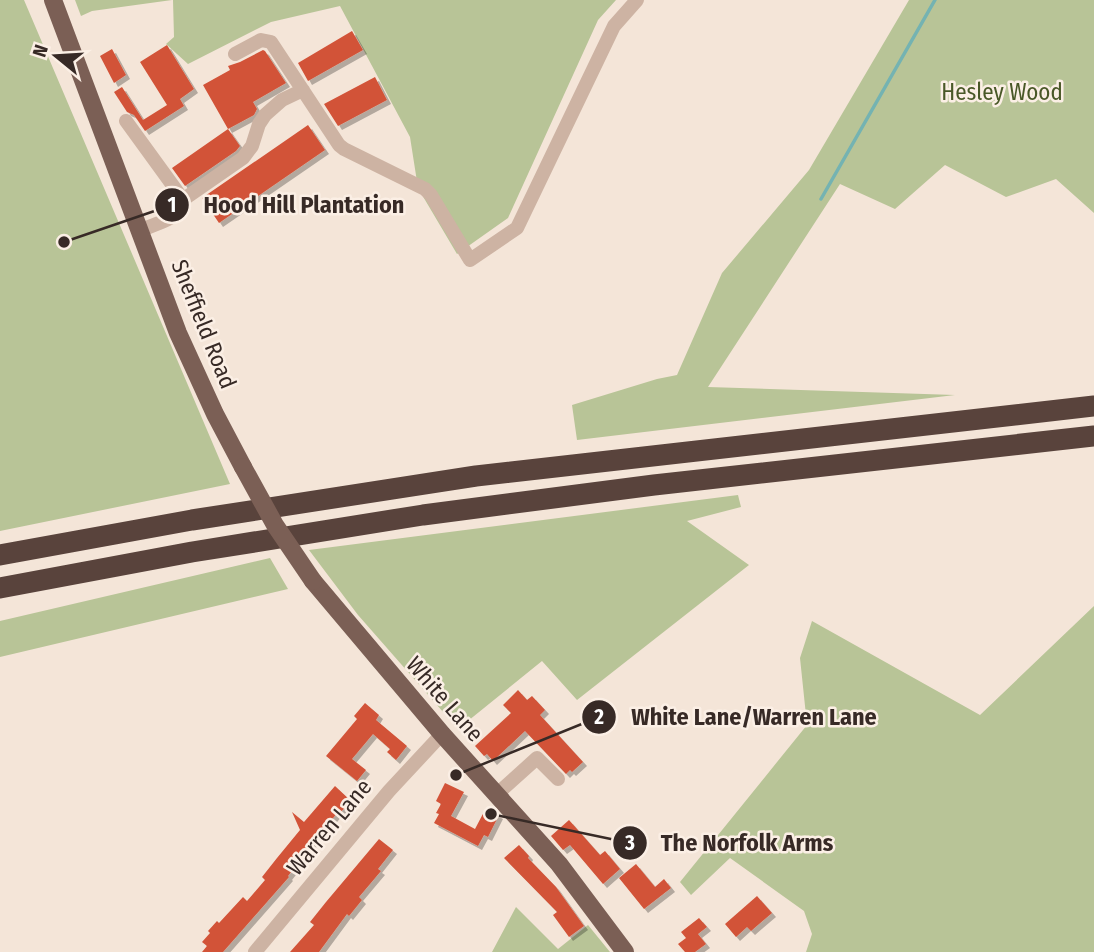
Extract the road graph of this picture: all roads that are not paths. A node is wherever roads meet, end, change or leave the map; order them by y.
1 (53, 0) edge
2 (637, 0) edge
3 (235, 54) dead end
4 (303, 90) junction
5 (126, 121) dead end
6 (181, 201) junction
7 (141, 230) junction
8 (1094, 406) edge
9 (1094, 436) edge
10 (243, 467) joint
11 (0, 555) edge
12 (112, 567) junction
13 (0, 589) edge
14 (0, 596) edge
15 (442, 734) junction
16 (558, 779) dead end
17 (496, 795) junction
18 (255, 952) edge
19 (625, 952) edge

1 - 7 main road, Sheffield Road
2 - 4 street
3 - 4 street
4 - 6 street
5 - 6 street
6 - 7 street
7 - 10 main road, Sheffield Road
8 - 11 highway
9 - 12 highway
10 - 15 main road, White Lane, bridge
12 - 13 highway
12 - 14 highway
15 - 17 main road, White Lane
15 - 18 street, Warren Lane
16 - 17 street
17 - 19 main road, White Lane

